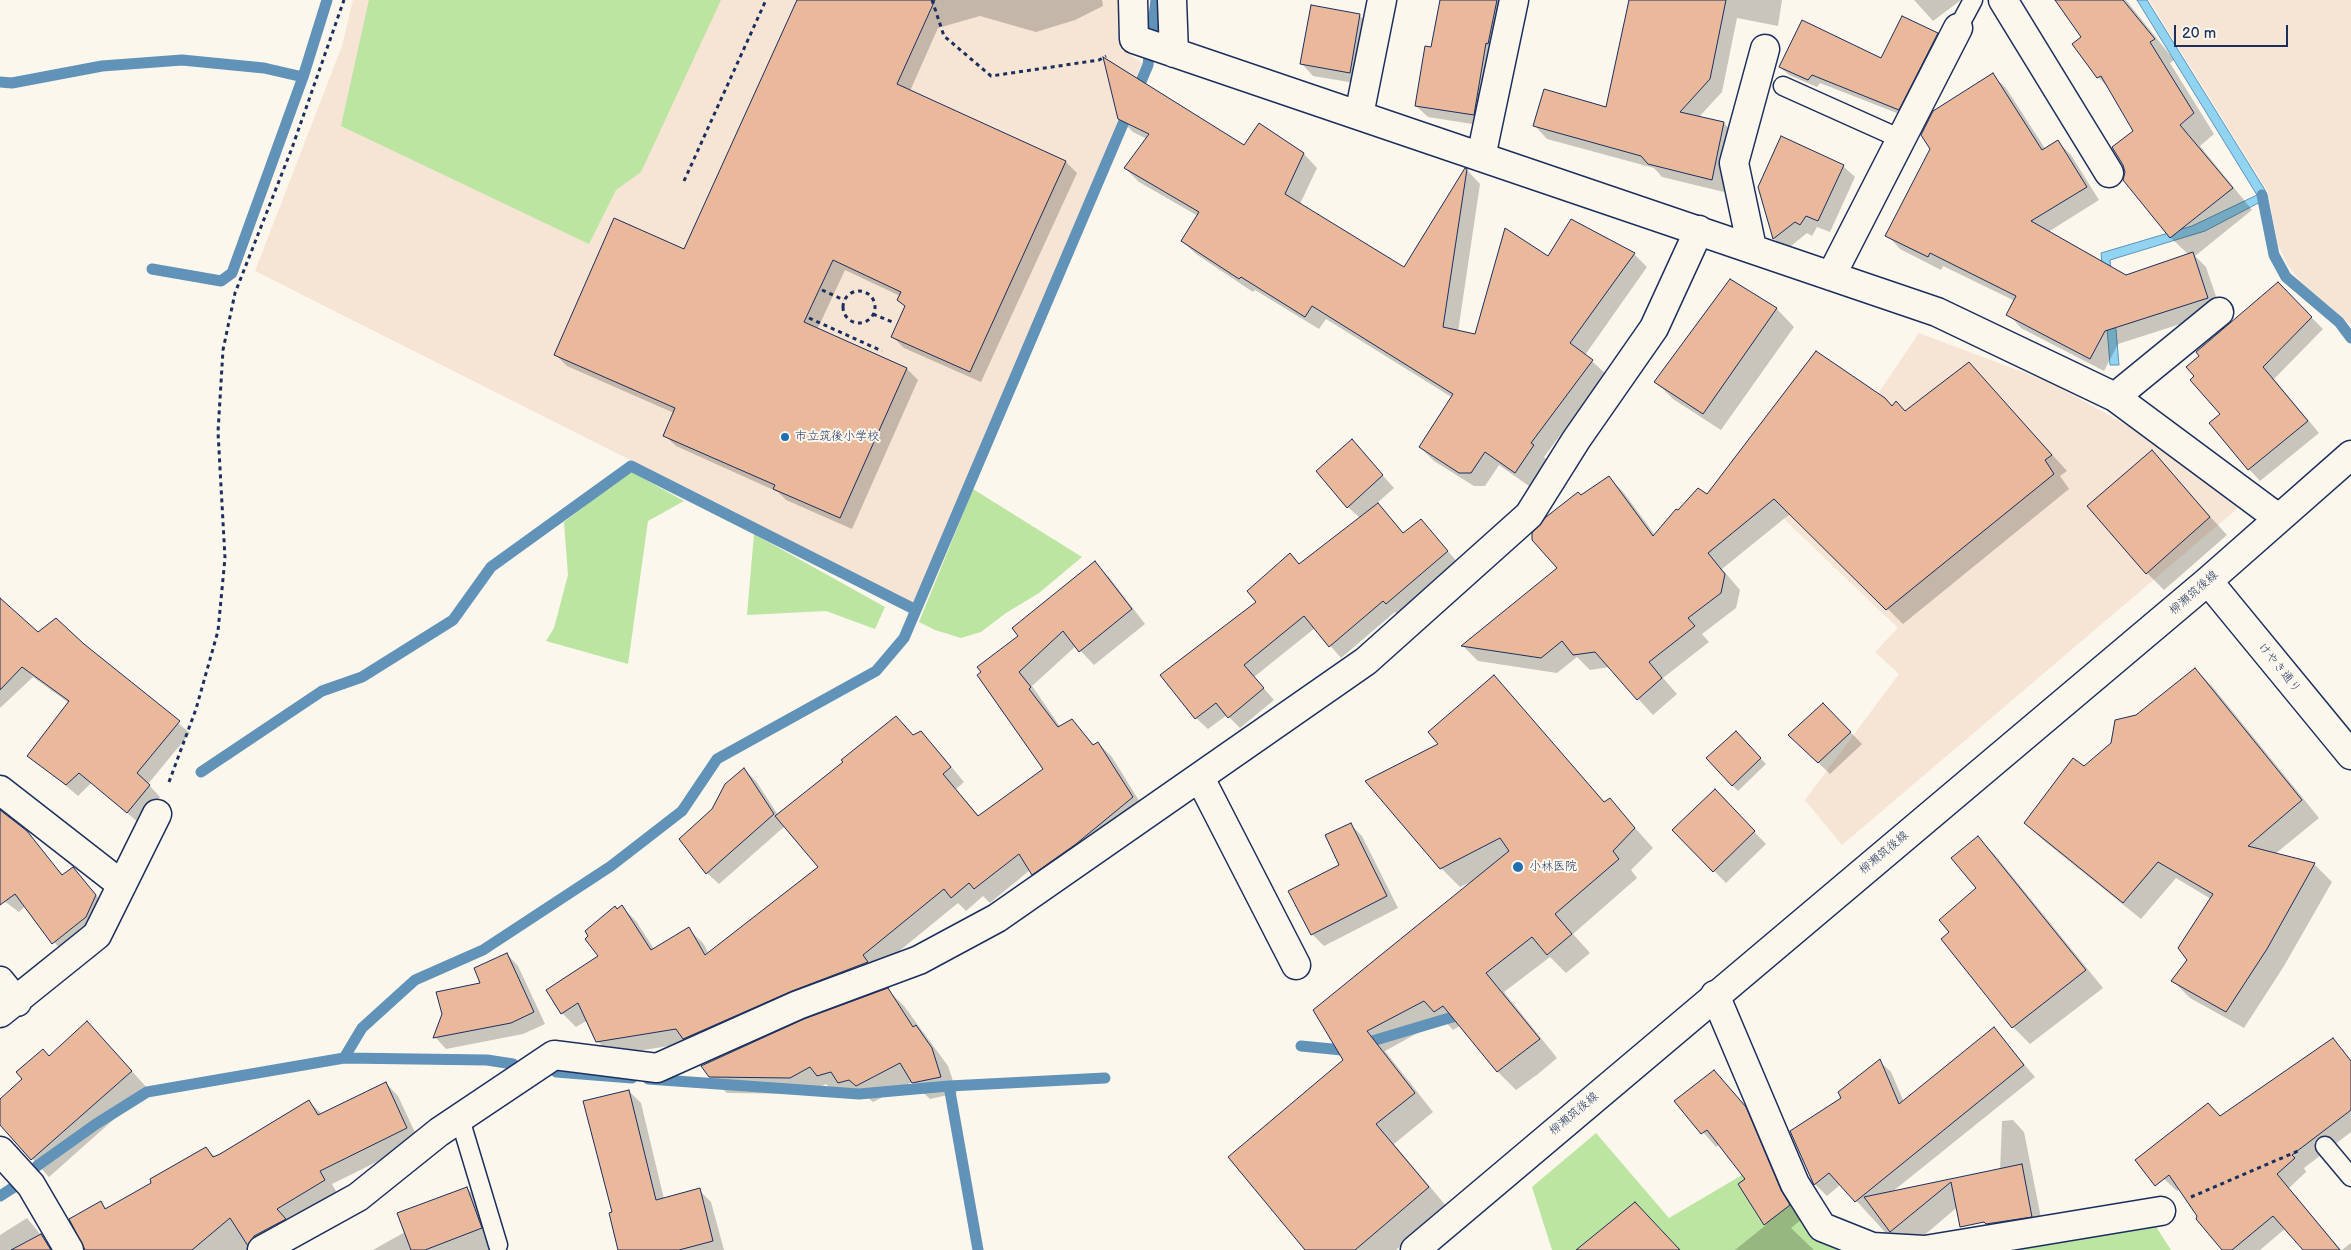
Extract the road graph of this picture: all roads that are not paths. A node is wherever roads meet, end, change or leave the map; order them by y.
1 (1133, 0) edge
2 (1172, 0) edge
3 (1382, 0) edge
4 (1514, 0) edge
5 (1973, 0) edge
6 (2003, 0) edge
7 (1958, 28) joint
8 (1765, 48) dead end
9 (1174, 53) junction
10 (1784, 86) dead end
11 (1359, 116) junction
12 (1901, 139) junction
13 (1481, 157) junction
14 (2109, 174) dead end
15 (1699, 230) junction
16 (1752, 248) junction
17 (1831, 276) junction
18 (2219, 312) dead end
19 (2115, 397) junction
20 (2351, 455) edge
21 (2278, 518) junction
22 (2208, 581) junction
23 (2351, 755) edge
24 (1200, 778) junction
25 (0, 790) edge
26 (157, 814) road end
27 (122, 885) junction
28 (1296, 964) dead end
29 (0, 981) edge
30 (1716, 995) junction
31 (8, 1008) edge
32 (460, 1119) junction
33 (2325, 1146) road end
34 (0, 1151) edge
35 (2351, 1177) edge
36 (2161, 1211) road end
37 (498, 1245) dead end
38 (69, 1250) edge
39 (262, 1250) edge
40 (1415, 1250) edge
41 (1925, 1250) edge

1 - 9 street
2 - 9 street
3 - 11 street
4 - 13 street
5 - 7 lane
6 - 14 street
7 - 12 street
8 - 16 street
9 - 11 street
10 - 12 lane
11 - 13 street
12 - 17 street
13 - 15 street
15 - 16 street
15 - 24 street
16 - 17 street
17 - 19 street
18 - 19 street
19 - 21 street
20 - 21 street, 柳瀬筑後線
21 - 22 street, 柳瀬筑後線
22 - 23 street, けやき通り
22 - 30 street, 柳瀬筑後線
24 - 28 street
24 - 32 street
25 - 27 street
26 - 27 street
27 - 31 street
29 - 31 street
30 - 40 street, 柳瀬筑後線
30 - 41 street
32 - 37 lane
32 - 39 street
33 - 35 lane
34 - 38 street
36 - 41 street

